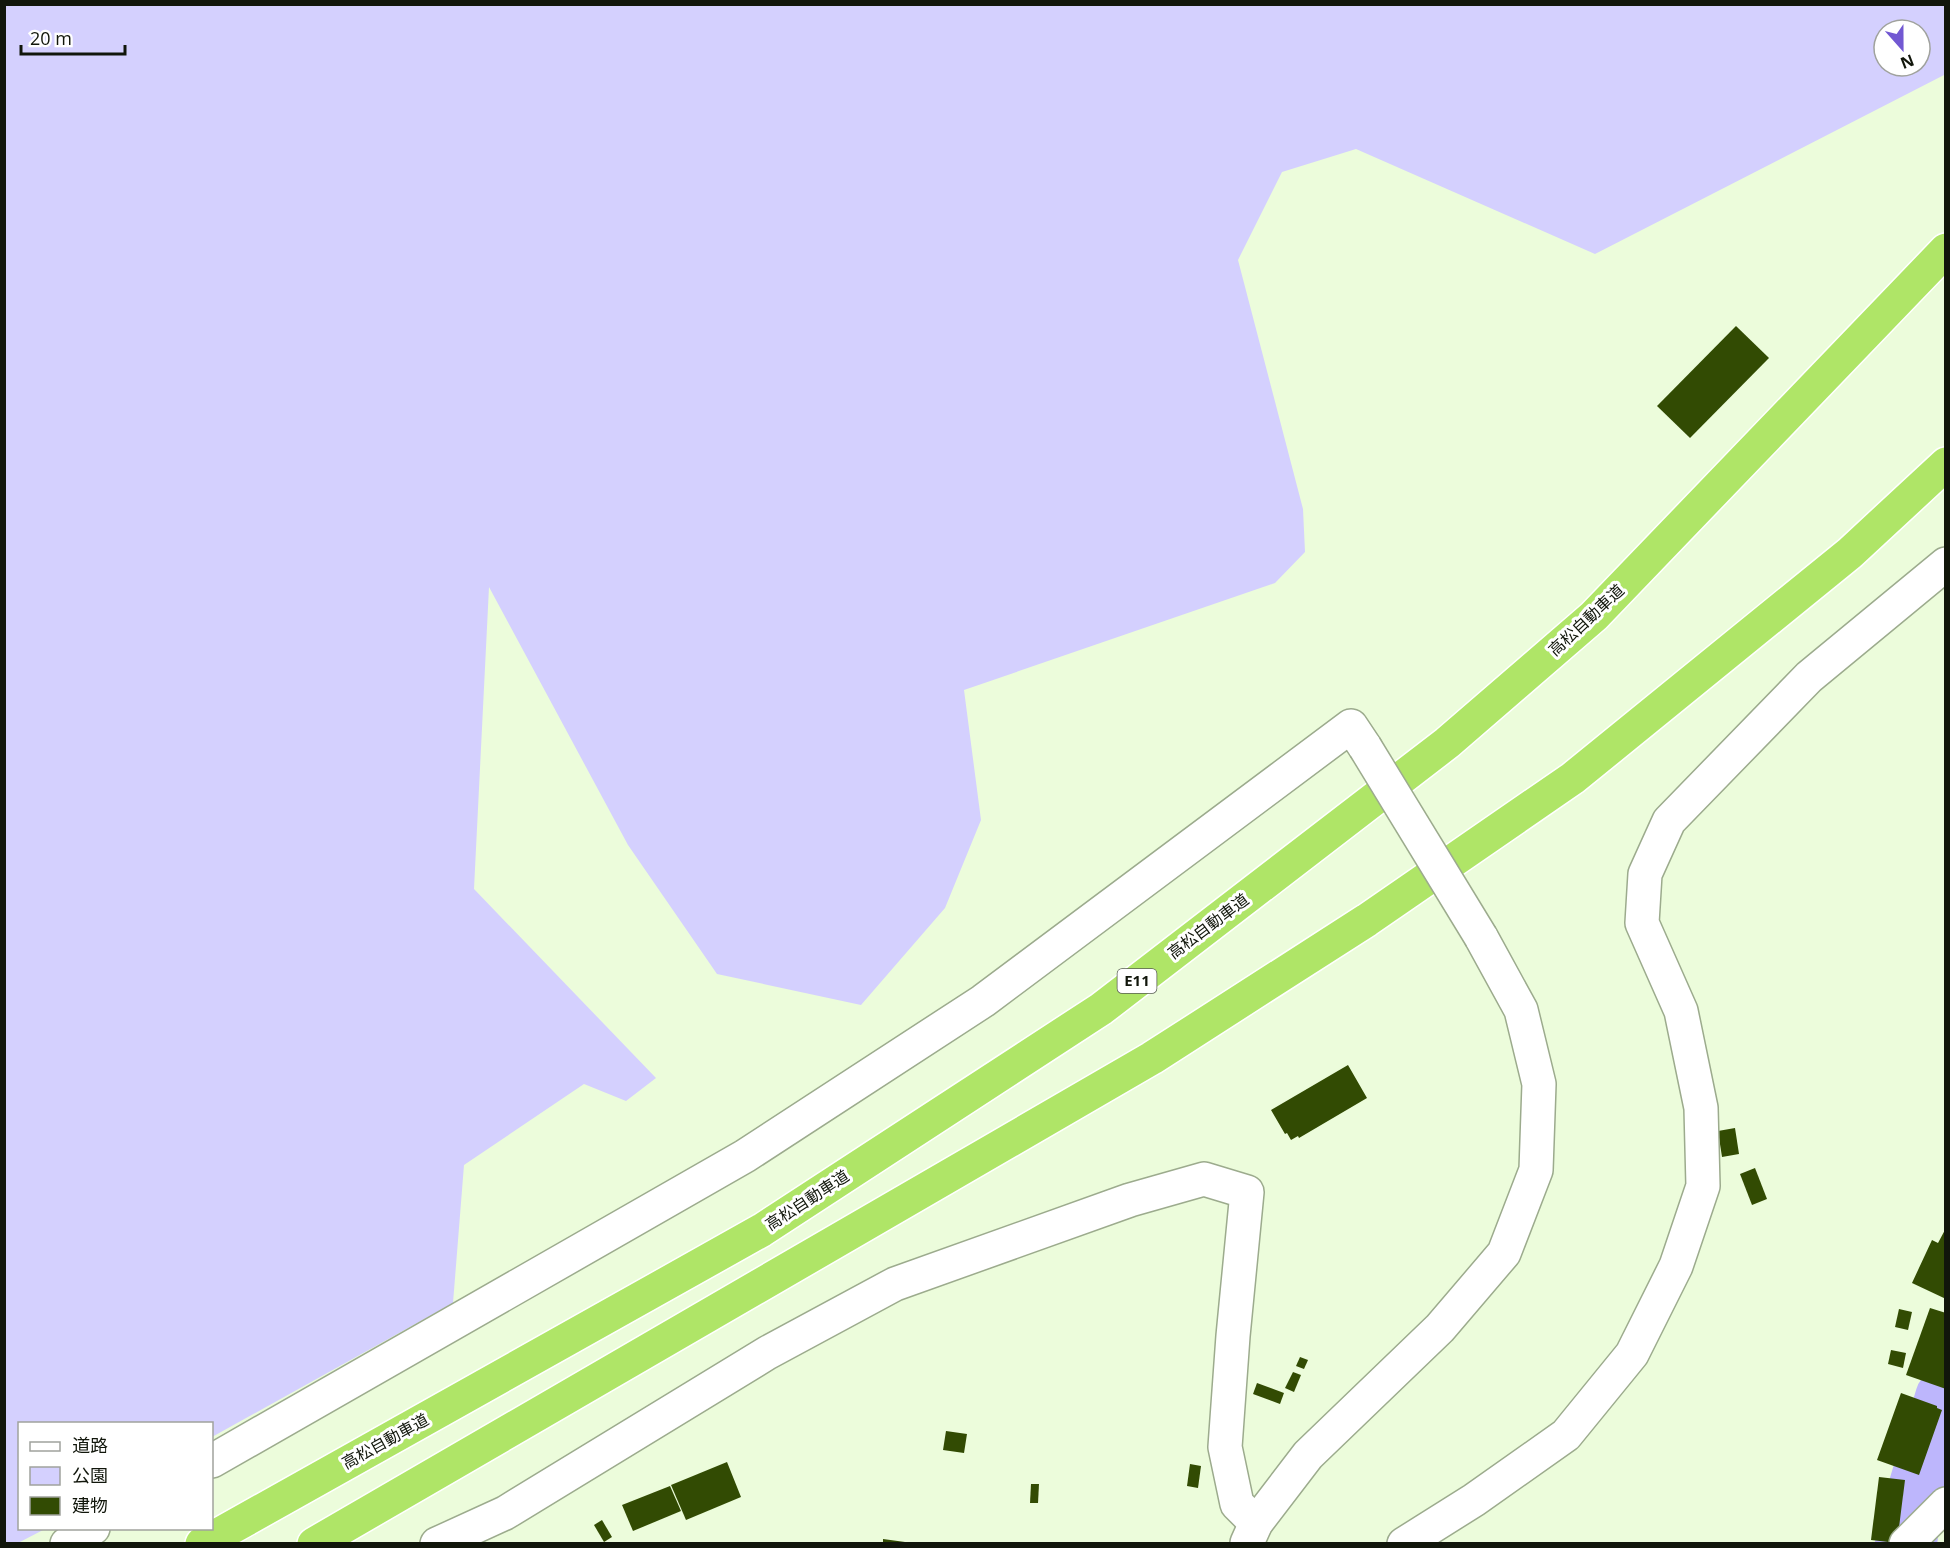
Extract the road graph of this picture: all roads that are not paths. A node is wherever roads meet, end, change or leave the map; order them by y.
1 (1946, 250) edge
2 (1946, 464) edge
3 (1946, 564) edge
4 (213, 1460) edge
5 (1946, 1504) edge
6 (90, 1530) edge
7 (1251, 1533) edge
8 (67, 1544) edge
9 (202, 1544) edge
10 (314, 1544) edge
11 (437, 1544) edge
12 (1404, 1544) edge
13 (1906, 1544) edge

1 - 9 highway, 高松自動車道 / E11
2 - 10 highway
3 - 12 street
4 - 7 street, bridge
5 - 13 street
6 - 8 street
7 - 11 street

